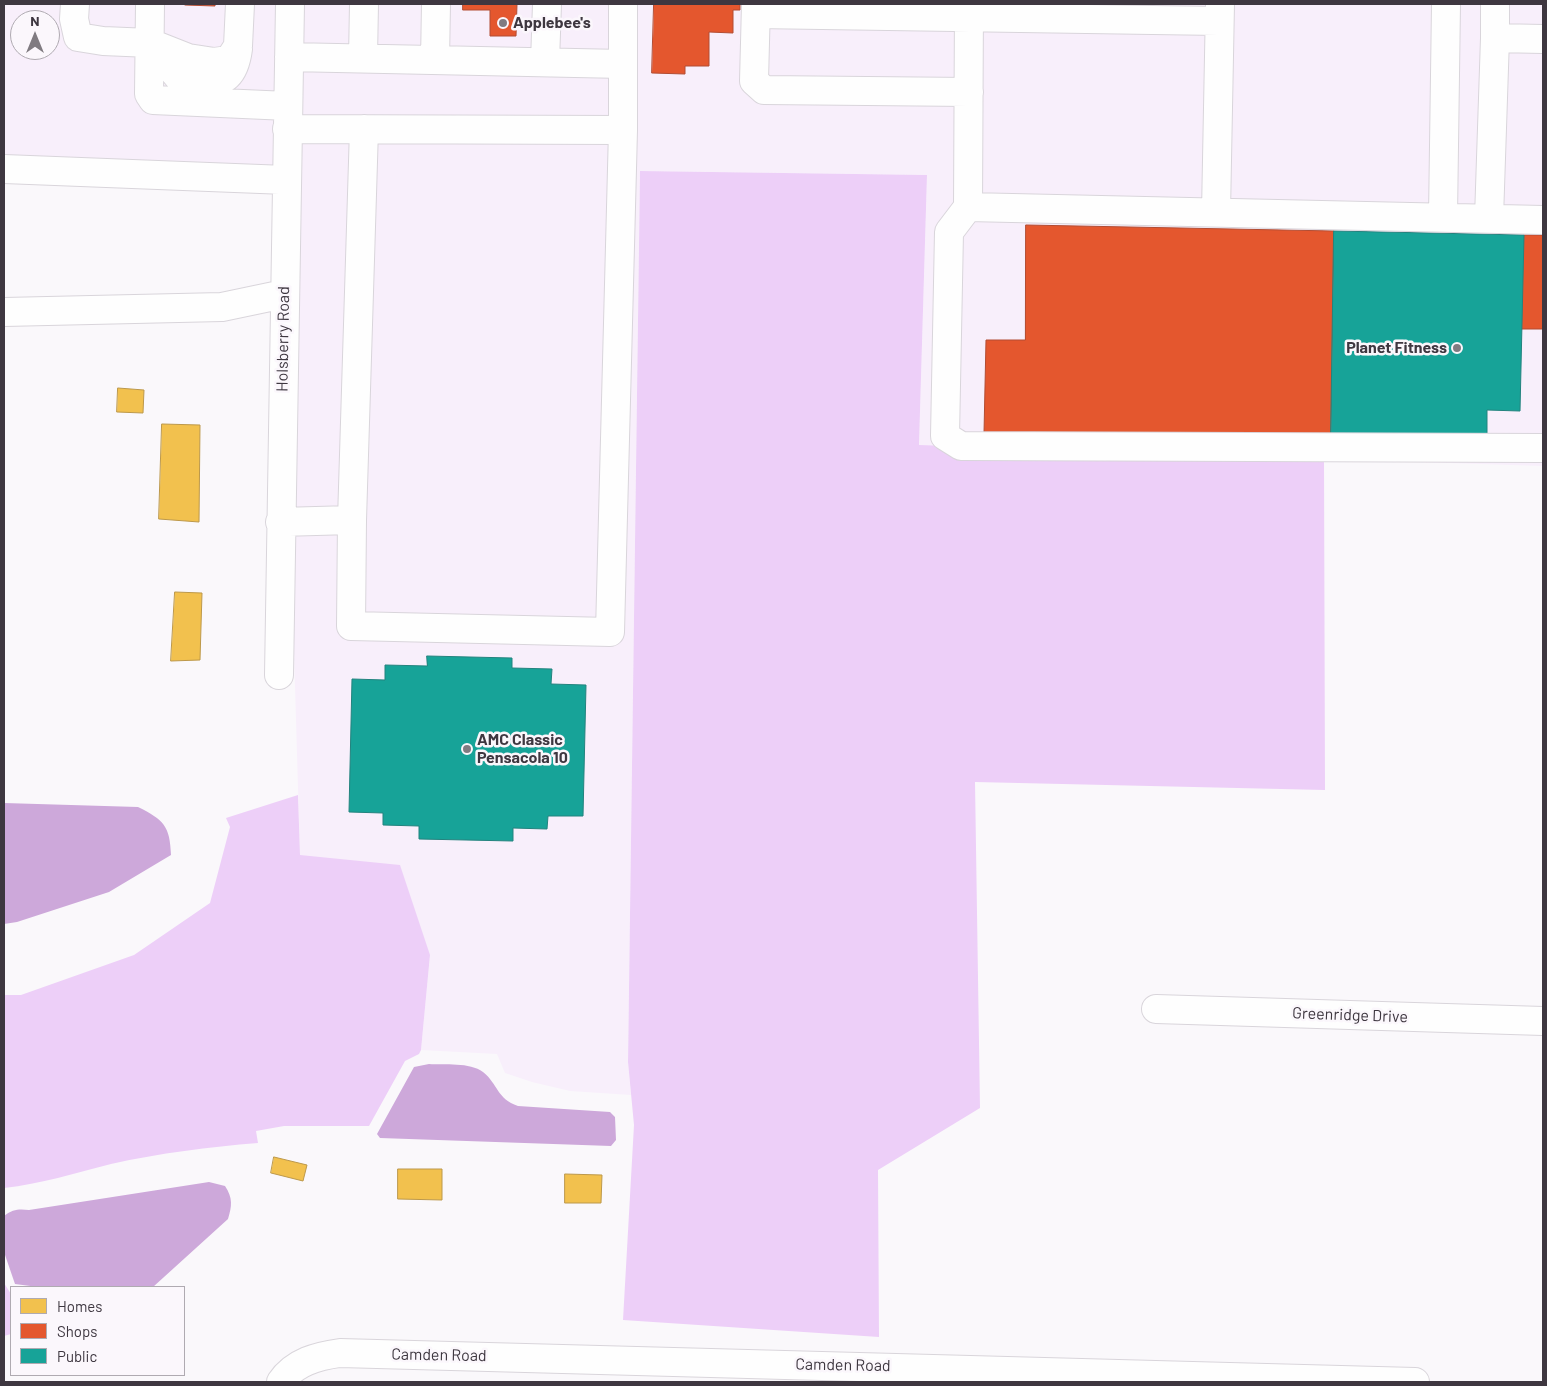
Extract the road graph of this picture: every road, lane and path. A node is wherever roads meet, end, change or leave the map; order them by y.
1 (75, 4) edge
2 (150, 4) edge
3 (240, 4) edge
4 (290, 4) edge
5 (364, 4) edge
6 (436, 4) edge
7 (546, 4) edge
8 (623, 4) edge
9 (1446, 4) edge
10 (1495, 4) edge
11 (756, 9) edge
12 (797, 10) edge
13 (969, 10) edge
14 (1219, 13) edge
15 (1495, 38) junction
16 (1543, 39) edge
17 (150, 43) junction
18 (289, 57) junction
19 (363, 58) junction
20 (436, 60) junction
21 (545, 62) junction
22 (623, 64) junction
23 (969, 92) junction
24 (287, 117) junction
25 (364, 129) junction
26 (623, 130) junction
27 (4, 169) edge
28 (286, 180) junction
29 (968, 207) junction
30 (1216, 212) junction
31 (1443, 217) junction
32 (1489, 218) junction
33 (1543, 220) edge
34 (284, 294) junction
35 (4, 312) edge
36 (1543, 448) edge
37 (352, 520) junction
38 (280, 522) junction
39 (279, 675) dead end
40 (1156, 1010) dead end
41 (1543, 1021) edge
42 (916, 1375) edge
43 (1298, 1380) edge
44 (281, 1382) edge
45 (1415, 1382) edge

1 - 17 street
2 - 17 street
3 - 17 street
4 - 18 street, Holsberry Road
5 - 19 street
6 - 20 street
7 - 21 street
8 - 22 street
9 - 31 street
10 - 15 street
11 - 12 street
11 - 23 street
12 - 13 street
13 - 14 street
13 - 23 street
14 - 30 street
15 - 16 street
15 - 32 street
17 - 24 street
18 - 19 street
18 - 24 street, Holsberry Road
19 - 20 street
20 - 21 street
21 - 22 street
22 - 26 street
23 - 29 street
24 - 25 street
24 - 28 street, Holsberry Road
25 - 26 street
25 - 37 street
26 - 37 street
27 - 28 street
28 - 34 street, Holsberry Road
29 - 30 street
29 - 36 street
30 - 31 street
31 - 32 street
32 - 33 street
34 - 35 street
34 - 38 street, Holsberry Road
37 - 38 street
38 - 39 street, Holsberry Road
40 - 41 street, Greenridge Drive
42 - 43 street, Camden Road
42 - 44 street, Camden Road
43 - 45 street, Camden Road

